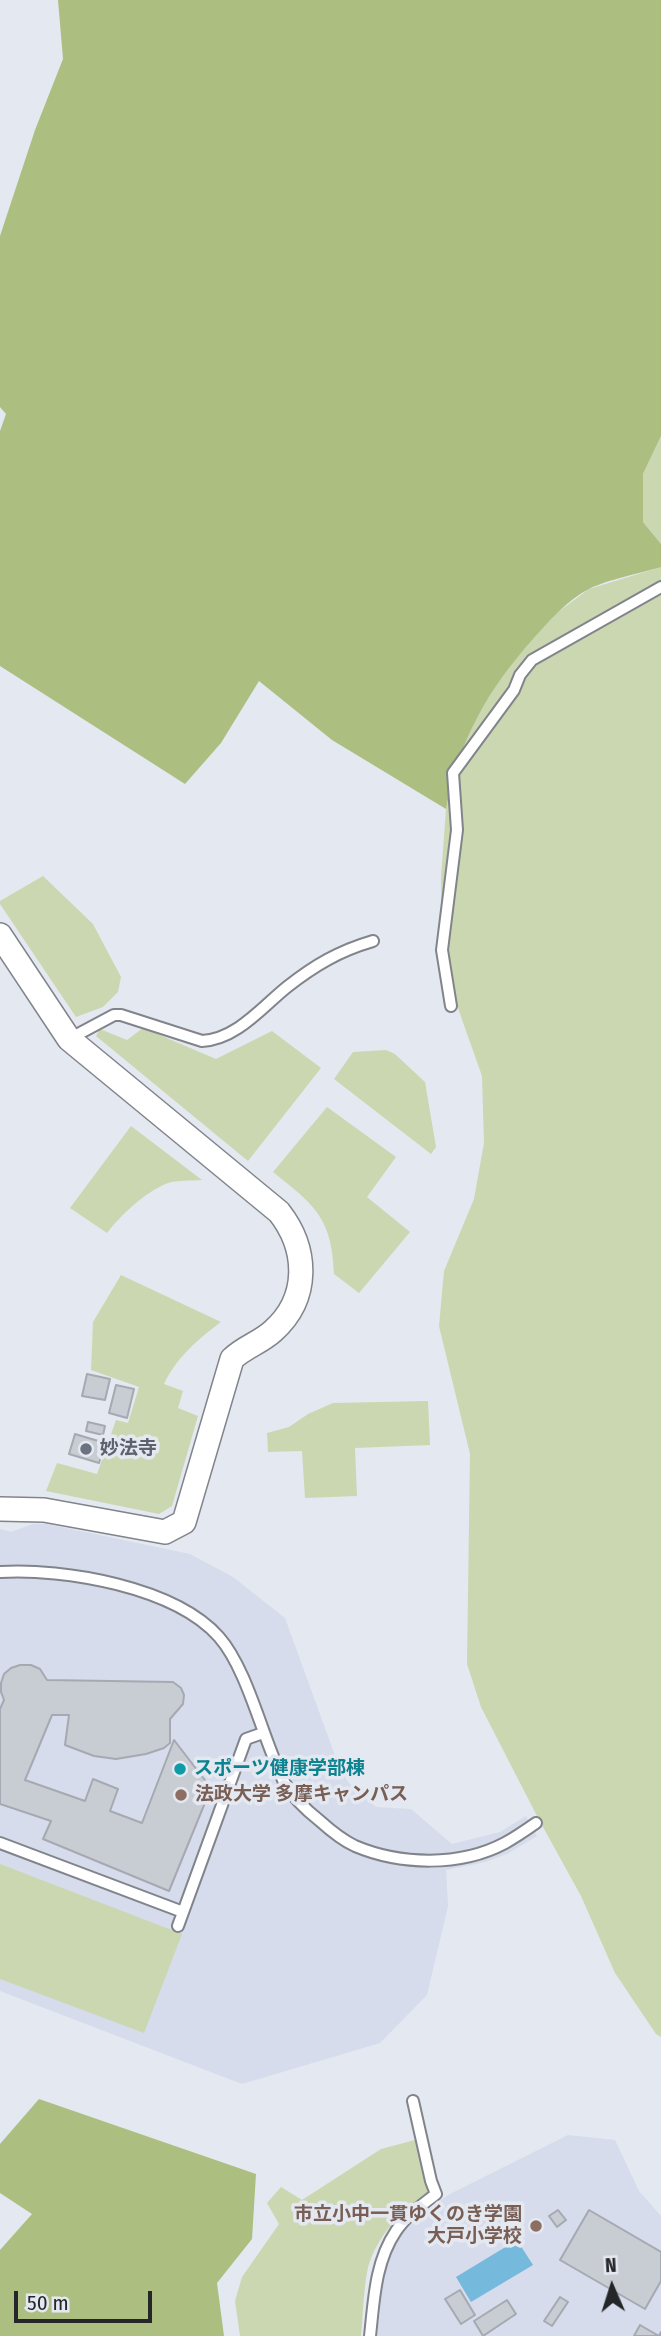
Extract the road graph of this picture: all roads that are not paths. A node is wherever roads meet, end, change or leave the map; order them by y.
1 (661, 587) edge
2 (0, 935) edge
3 (373, 941) dead end
4 (451, 1006) dead end
5 (69, 1039) junction
6 (0, 1509) edge
7 (0, 1572) edge
8 (263, 1733) junction
9 (536, 1823) dead end
10 (0, 1843) edge
11 (183, 1912) junction
12 (178, 1926) dead end
13 (413, 2101) dead end
14 (370, 2336) edge

1 - 4 lane
2 - 5 street
3 - 5 lane
5 - 6 street
7 - 8 lane
8 - 9 lane
8 - 11 lane
10 - 11 lane
11 - 12 lane
13 - 14 lane

